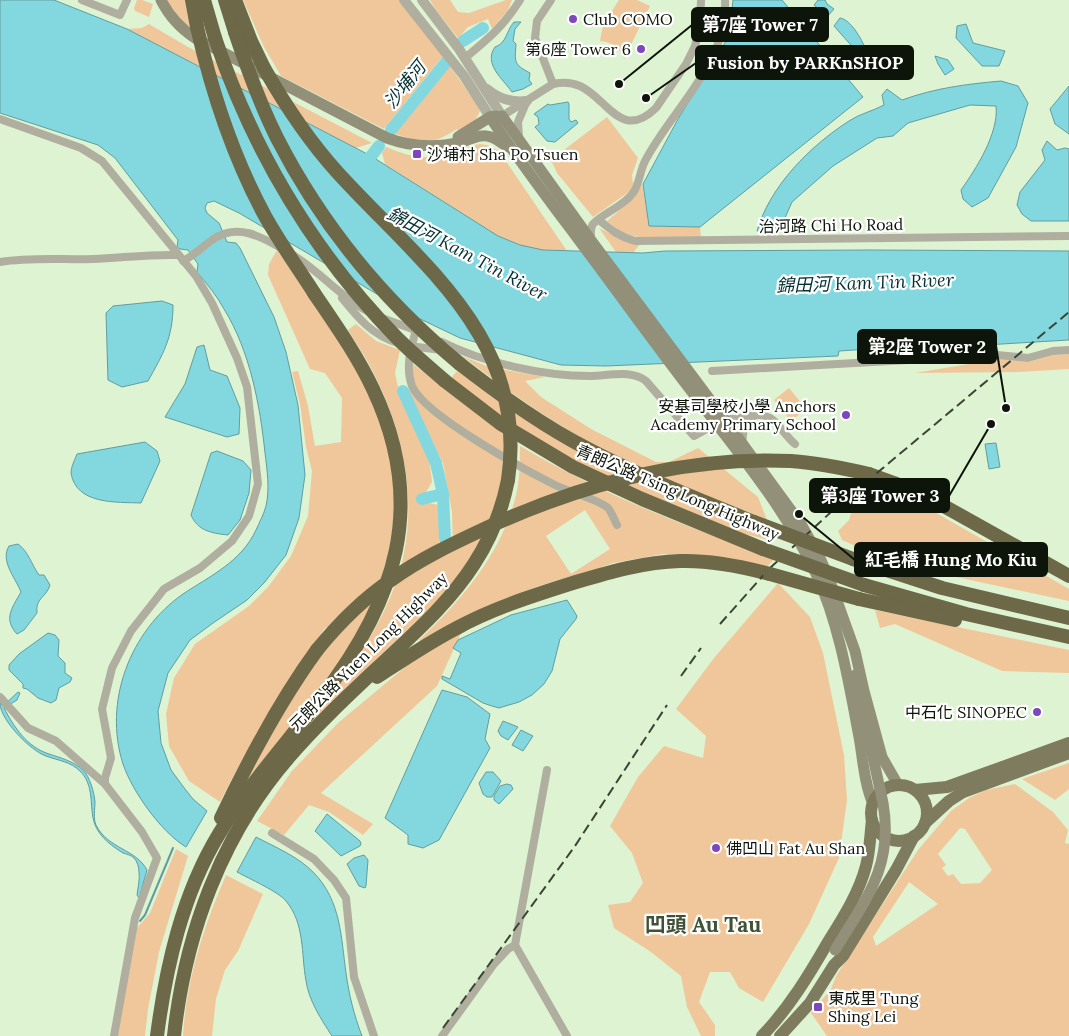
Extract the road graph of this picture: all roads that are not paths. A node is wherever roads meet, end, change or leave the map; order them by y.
1 (82, 0) edge
2 (127, 0) edge
3 (161, 0) edge
4 (192, 0) edge
5 (204, 0) edge
6 (225, 0) edge
7 (404, 0) edge
8 (422, 0) edge
9 (520, 0) edge
10 (551, 0) edge
11 (702, 0) edge
12 (725, 0) edge
13 (235, 10) edge
14 (465, 58) junction
15 (464, 76) junction
16 (553, 84) junction
17 (485, 87) junction
18 (527, 102) junction
19 (0, 119) edge
20 (496, 119) junction
21 (474, 137) junction
22 (520, 139) junction
23 (447, 144) junction
24 (512, 149) junction
25 (572, 213) junction
26 (597, 222) junction
27 (1069, 236) edge
28 (587, 241) junction
29 (183, 258) junction
30 (0, 262) edge
31 (328, 281) junction
32 (416, 330) junction
33 (411, 346) junction
34 (1069, 350) edge
35 (464, 359) junction
36 (712, 371) dead end
37 (754, 414) junction
38 (720, 420) junction
39 (742, 443) junction
40 (795, 444) dead end
41 (617, 525) dead end
42 (1069, 576) edge
43 (1069, 618) edge
44 (1002, 623) junction
45 (846, 626) junction
46 (1069, 637) edge
47 (349, 695) junction
48 (0, 697) edge
49 (1069, 743) edge
50 (1069, 753) edge
51 (547, 770) dead end
52 (105, 784) junction
53 (898, 785) junction
54 (915, 790) junction
55 (873, 804) junction
56 (872, 820) junction
57 (925, 823) junction
58 (272, 833) dead end
59 (914, 836) junction
60 (209, 851) junction
61 (515, 944) junction
62 (834, 965) junction
63 (114, 1036) edge
64 (157, 1036) edge
65 (174, 1036) edge
66 (374, 1036) edge
67 (442, 1036) edge
68 (567, 1036) edge
69 (762, 1036) edge
70 (780, 1036) edge

1 - 2 street
3 - 23 main road
4 - 60 highway, 元朗公路 Yuen Long Highway, bridge
5 - 44 highway, 青朗公路 Tsing Long Highway, bridge
6 - 13 highway, 青朗公路 Tsing Long Highway
7 - 15 street
8 - 14 street
9 - 14 street
10 - 16 street
11 - 16 street
12 - 26 street
13 - 35 highway, 青朗公路 Tsing Long Highway, bridge
13 - 47 highway, 元朗公路 Yuen Long Highway, bridge
14 - 15 street
14 - 17 street
15 - 20 street
16 - 18 street
17 - 18 street
17 - 20 street
18 - 20 street
18 - 22 street
19 - 29 street
20 - 21 main road
20 - 22 main road
20 - 23 main road
20 - 24 main road
21 - 23 main road
21 - 24 main road
22 - 25 main road
24 - 28 main road
25 - 26 street, 治河路 Chi Ho Road
25 - 28 main road
26 - 27 street, 治河路 Chi Ho Road
26 - 28 street
28 - 38 main road
28 - 38 main road
29 - 30 street
29 - 31 street
29 - 52 street
31 - 32 street
31 - 33 street
32 - 33 street
32 - 35 street
33 - 35 street
33 - 41 street
34 - 36 street
35 - 38 street
35 - 43 highway, 青朗公路 Tsing Long Highway, bridge
37 - 38 street
37 - 39 street
37 - 40 street
38 - 39 main road
38 - 55 main road
39 - 45 main road
42 - 60 highway, bridge
44 - 46 highway, 青朗公路 Tsing Long Highway
44 - 47 highway, bridge
45 - 53 main road
45 - 62 main road, bridge
47 - 65 highway, 元朗公路 Yuen Long Highway
48 - 52 street
49 - 54 main road
50 - 57 main road
51 - 61 street
52 - 63 street
53 - 54 main road
53 - 55 main road
54 - 57 main road
55 - 56 main road
56 - 59 main road
56 - 69 main road
57 - 59 main road
58 - 66 street
59 - 62 main road
60 - 64 highway, 元朗公路 Yuen Long Highway
61 - 67 street
61 - 68 street
62 - 70 main road

